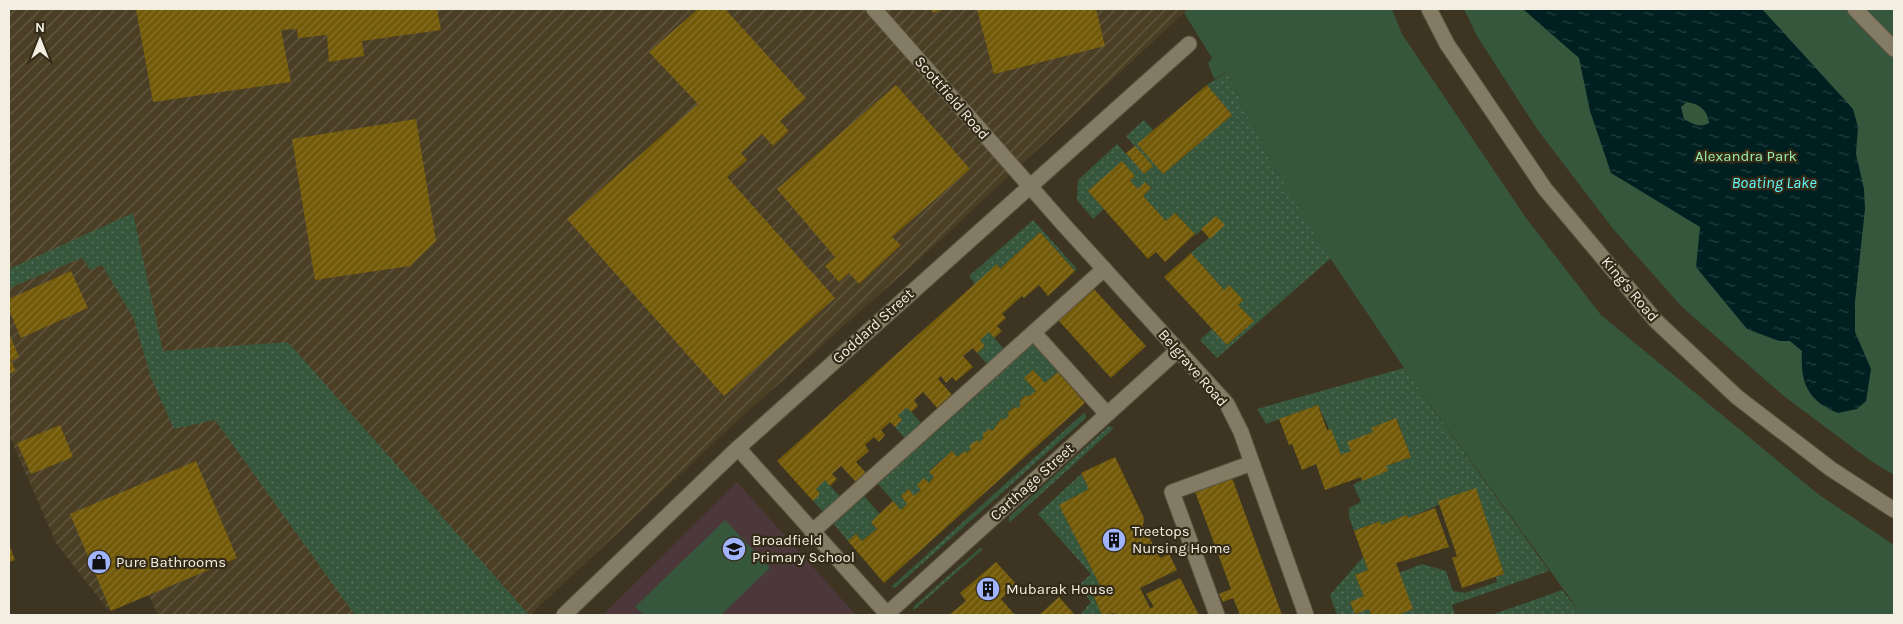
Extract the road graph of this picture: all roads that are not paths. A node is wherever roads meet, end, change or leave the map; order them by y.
1 (874, 9) edge
2 (1429, 9) edge
3 (1855, 9) edge
4 (1189, 44) dead end
5 (1894, 49) edge
6 (1030, 186) junction
7 (1104, 269) junction
8 (1034, 333) junction
9 (1178, 350) junction
10 (1107, 414) junction
11 (738, 448) junction
12 (1252, 464) junction
13 (1894, 510) edge
14 (812, 532) junction
15 (887, 614) edge
16 (564, 615) edge
17 (1217, 615) edge
18 (1306, 615) edge

1 - 6 street, Scottfield Road
2 - 13 street, King's Road
3 - 5 street
4 - 6 street, Goddard Street
6 - 7 street, Belgrave Road
6 - 11 street, Goddard Street
7 - 8 street
7 - 9 street, Belgrave Road
8 - 10 street
8 - 14 street
9 - 10 street, Carthage Street
9 - 12 street, Belgrave Road
10 - 15 street, Carthage Street
11 - 14 street
11 - 16 street, Goddard Street
12 - 17 street
12 - 18 street, Belgrave Road
14 - 15 street

